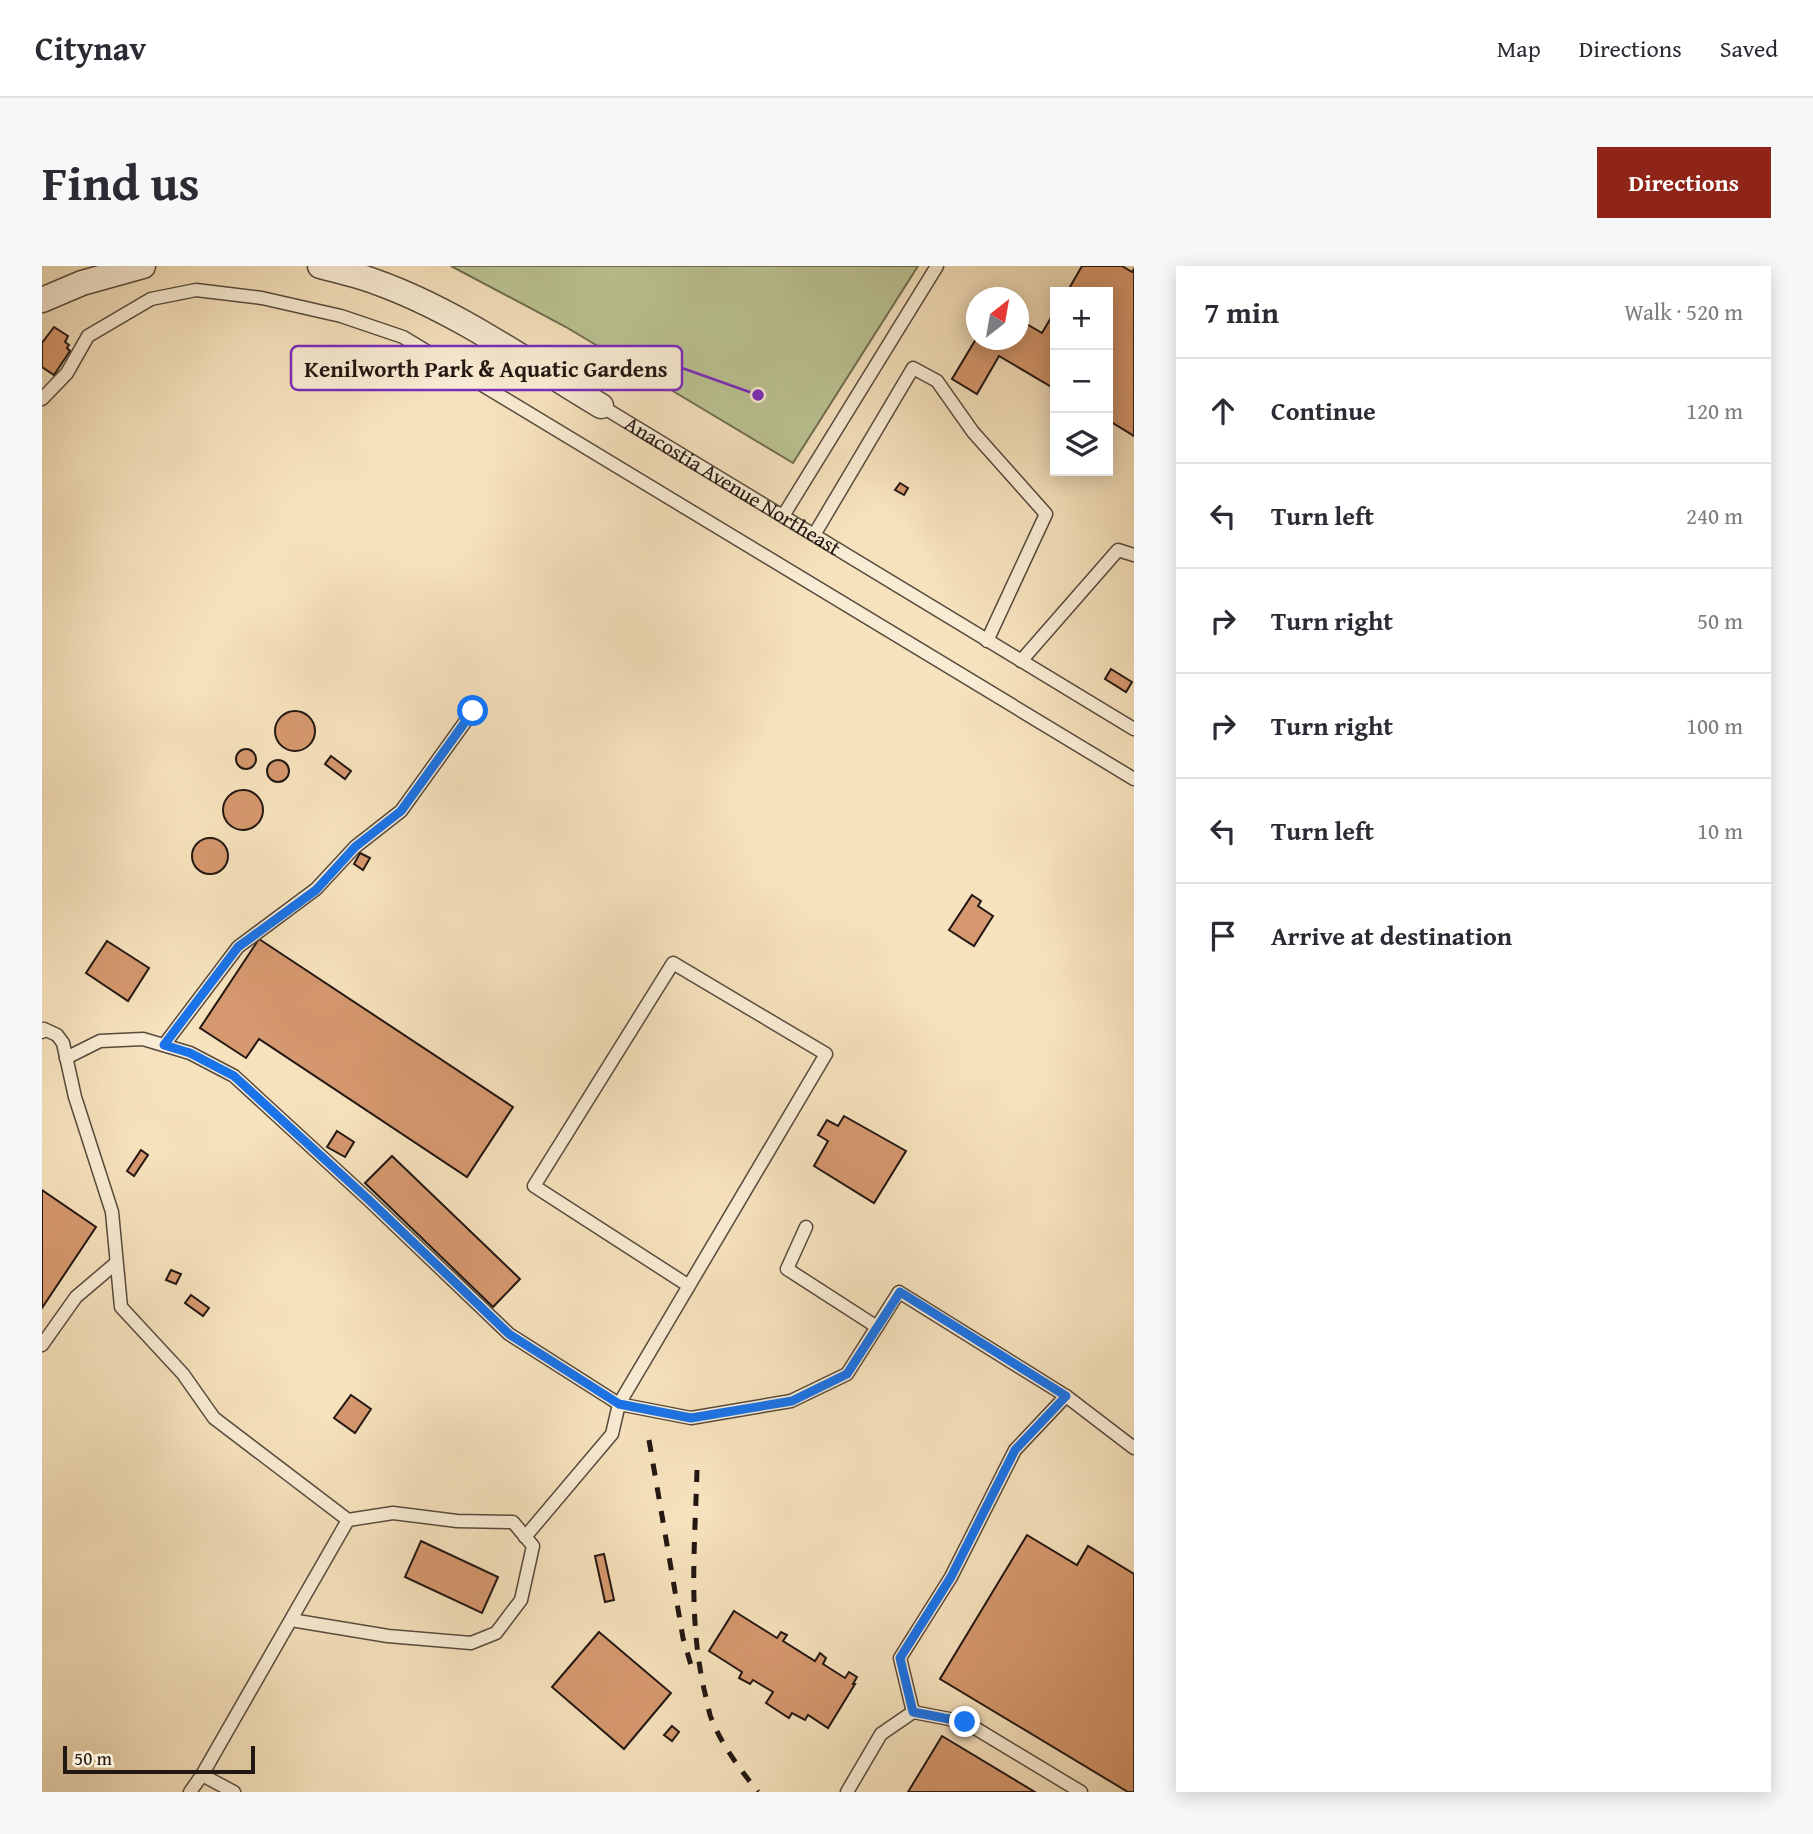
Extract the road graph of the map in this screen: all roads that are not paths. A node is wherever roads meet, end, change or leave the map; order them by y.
1 (143, 266) edge
2 (320, 266) edge
3 (937, 266) edge
4 (42, 300) edge
5 (42, 399) edge
6 (601, 406) joint
7 (783, 516) junction
8 (814, 535) junction
9 (1134, 555) edge
10 (988, 640) junction
11 (1021, 661) junction
12 (473, 711) dead end
13 (1134, 729) edge
14 (1134, 779) edge
15 (42, 1032) edge
16 (164, 1045) junction
17 (66, 1058) junction
18 (806, 1227) dead end
19 (116, 1263) junction
20 (688, 1286) junction
21 (877, 1327) junction
22 (42, 1345) edge
23 (1066, 1396) junction
24 (619, 1404) junction
25 (1134, 1448) edge
26 (348, 1520) junction
27 (525, 1537) junction
28 (292, 1620) junction
29 (913, 1712) junction
30 (202, 1775) junction
31 (190, 1792) edge
32 (234, 1792) edge
33 (847, 1792) edge
34 (1081, 1792) edge

1 - 4 street
2 - 6 street, Anacostia Avenue Northeast
3 - 7 lane
5 - 14 lane
6 - 7 lane, Anacostia Avenue Northeast
7 - 8 lane, Anacostia Avenue Northeast
8 - 10 lane, Anacostia Avenue Northeast
8 - 10 lane
9 - 11 lane
10 - 11 lane, Anacostia Avenue Northeast
11 - 13 lane, Anacostia Avenue Northeast
12 - 16 lane
15 - 17 lane
16 - 17 lane
16 - 24 lane
17 - 19 lane
18 - 21 lane
19 - 22 lane
19 - 26 lane
20 - 20 lane
20 - 24 lane
21 - 23 lane
21 - 24 lane
23 - 25 lane
23 - 29 lane
24 - 27 lane
26 - 27 lane
26 - 28 lane
27 - 28 lane
28 - 30 lane
29 - 33 lane
29 - 34 lane
30 - 31 lane
30 - 32 lane

